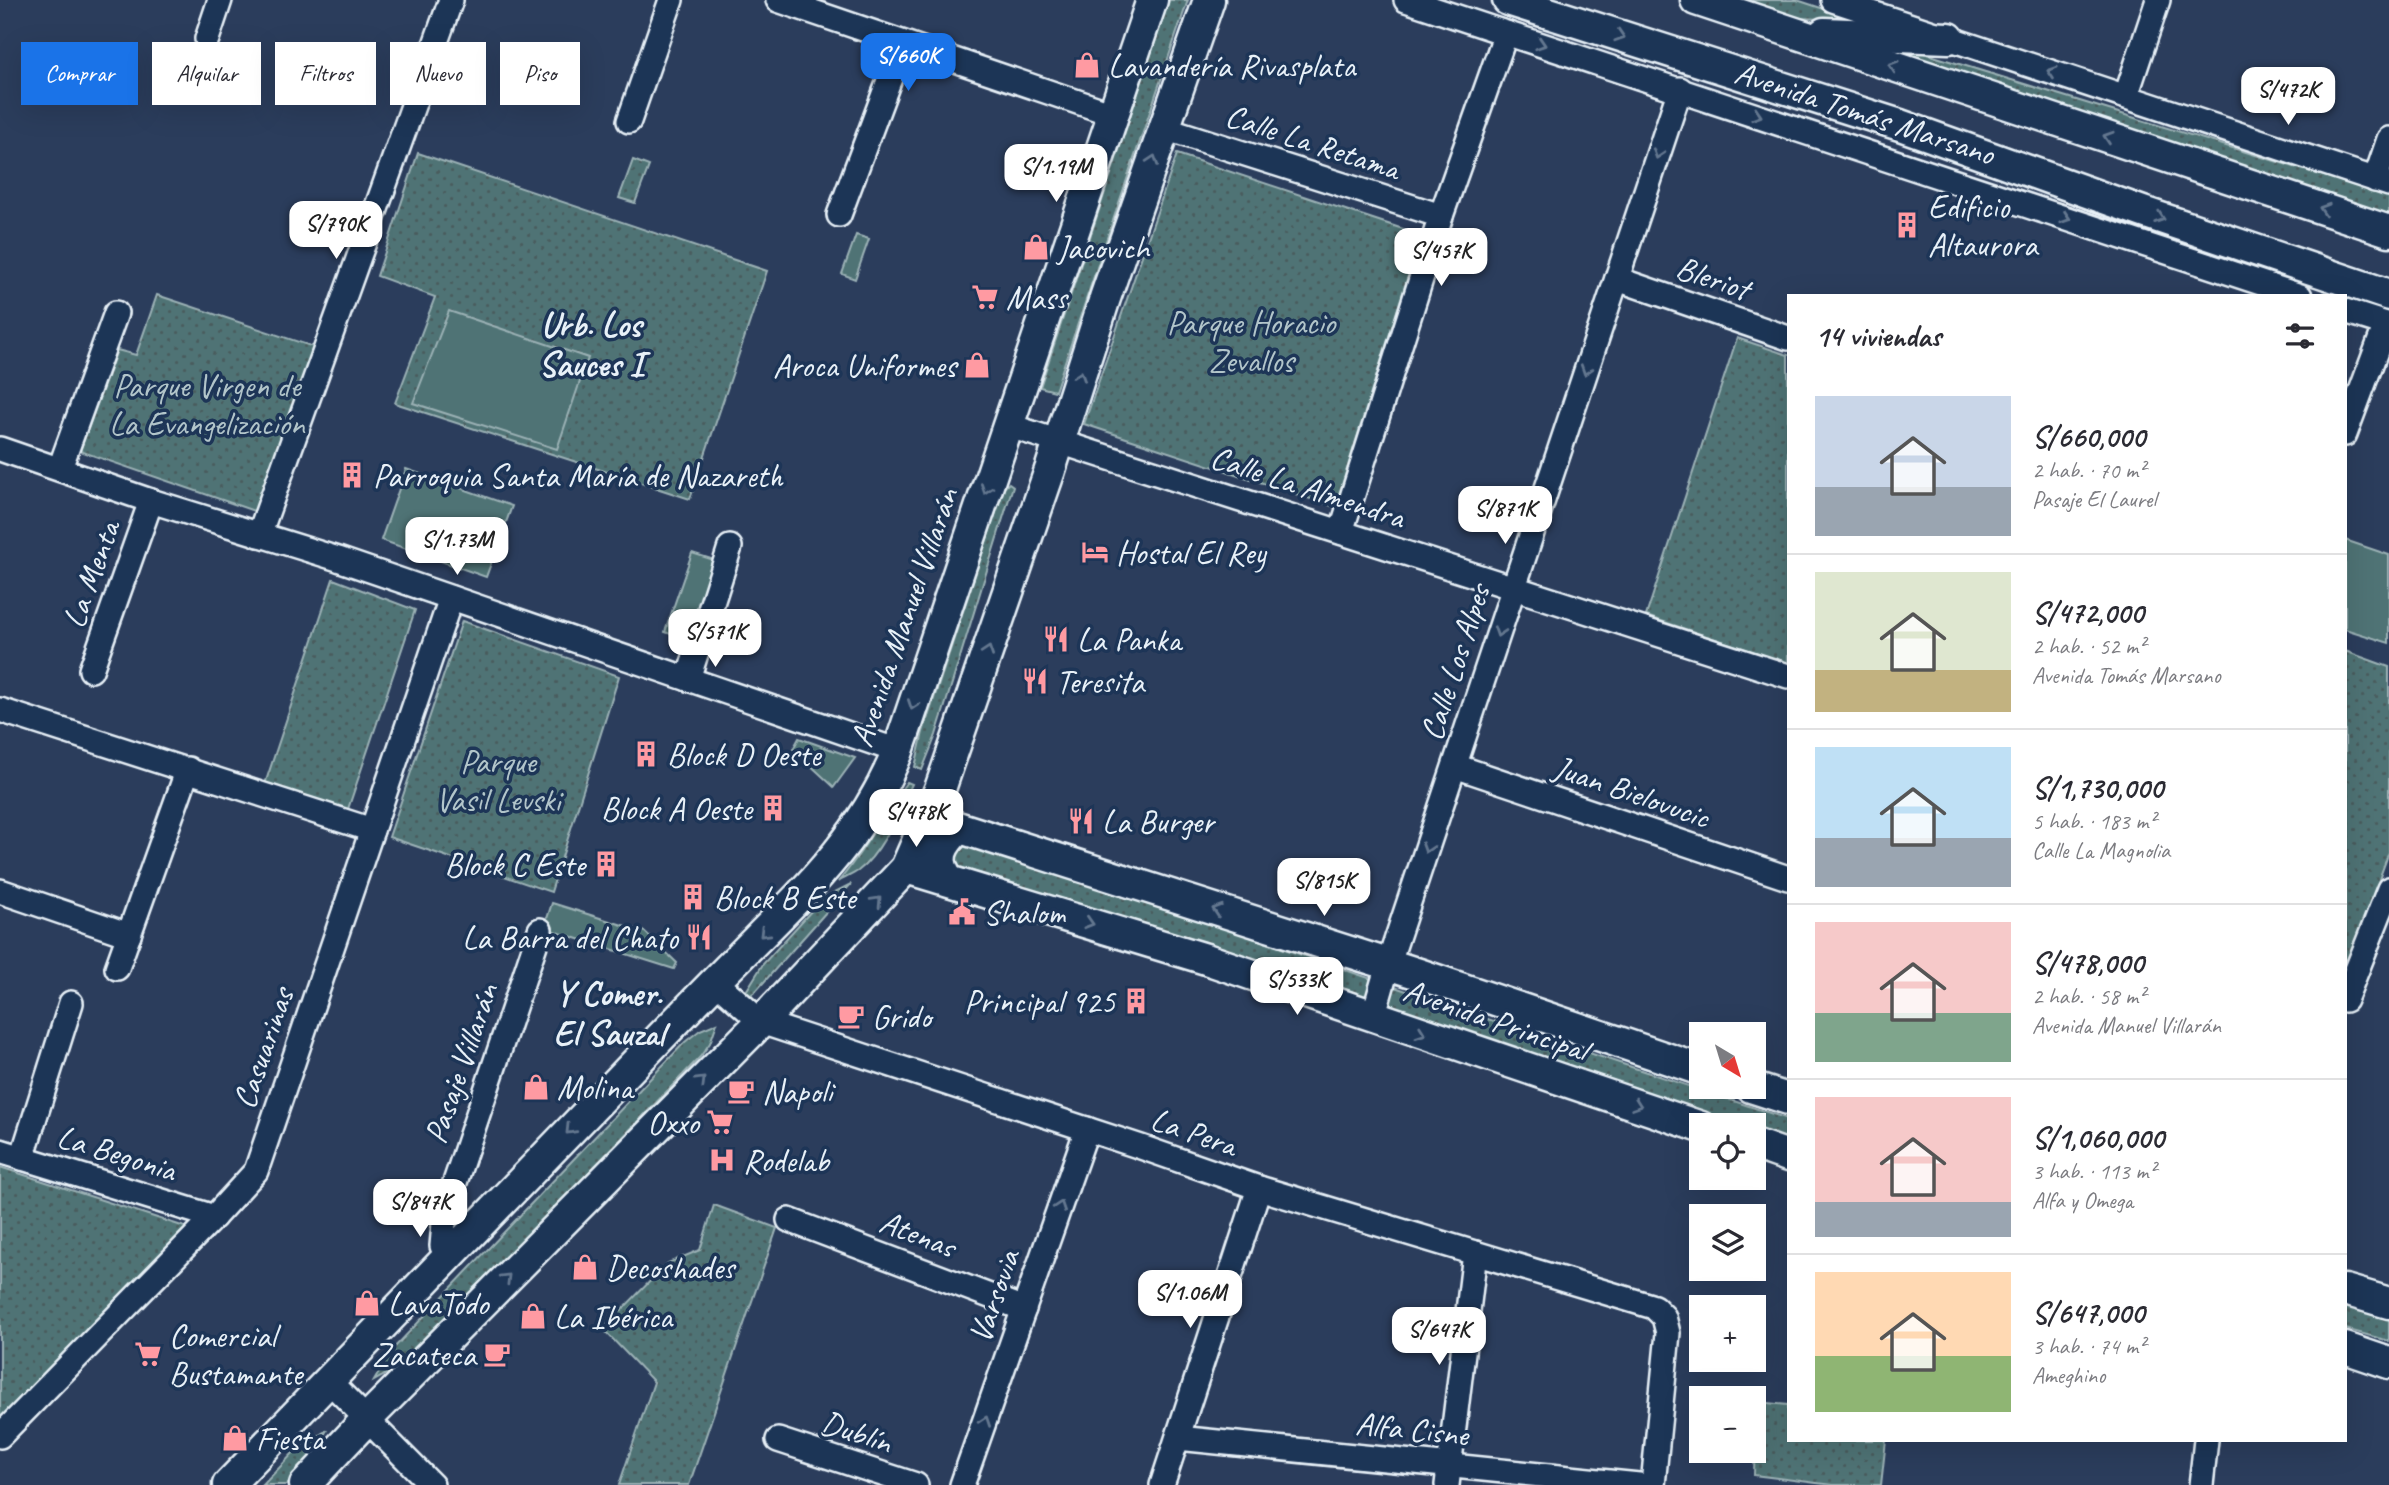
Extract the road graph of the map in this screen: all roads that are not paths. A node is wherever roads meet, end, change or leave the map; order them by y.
1 (220, 0) edge
2 (451, 0) edge
3 (671, 0) edge
4 (778, 0) edge
5 (1152, 0) edge
6 (1209, 0) edge
7 (1406, 0) edge
8 (1508, 0) edge
9 (1696, 0) edge
10 (1833, 0) edge
11 (2158, 0) edge
12 (1790, 32) junction
13 (1506, 33) junction
14 (1950, 38) junction
15 (207, 39) dead end
16 (903, 43) junction
17 (1680, 89) junction
18 (2126, 96) junction
19 (1113, 114) junction
20 (629, 121) dead end
21 (1164, 128) junction
22 (2389, 139) edge
23 (2382, 182) edge
24 (839, 215) dead end
25 (1441, 216) junction
26 (2389, 231) edge
27 (1617, 279) junction
28 (2294, 294) edge
29 (2338, 294) edge
30 (2347, 298) edge
31 (2347, 311) edge
32 (116, 313) dead end
33 (2388, 315) edge
34 (1787, 338) edge
35 (1007, 425) junction
36 (2347, 428) edge
37 (1059, 441) junction
38 (0, 449) edge
39 (60, 468) junction
40 (151, 501) junction
41 (1341, 532) junction
42 (260, 536) junction
43 (730, 547) dead end
44 (1514, 587) junction
45 (450, 597) junction
46 (90, 670) dead end
47 (1787, 676) edge
48 (688, 679) junction
49 (0, 710) edge
50 (898, 751) junction
51 (1455, 766) junction
52 (188, 769) junction
53 (929, 818) junction
54 (958, 829) junction
55 (372, 830) junction
56 (906, 868) junction
57 (1787, 878) edge
58 (948, 880) junction
59 (2389, 889) edge
60 (0, 891) edge
61 (540, 930) dead end
62 (130, 935) junction
63 (1388, 965) junction
64 (117, 968) dead end
65 (715, 981) junction
66 (2347, 995) edge
67 (72, 1003) dead end
68 (1373, 1017) junction
69 (761, 1021) junction
70 (1689, 1066) edge
71 (1766, 1092) edge
72 (1787, 1099) edge
73 (1689, 1123) edge
74 (1087, 1129) junction
75 (1766, 1148) edge
76 (0, 1150) edge
77 (1787, 1156) edge
78 (22, 1158) junction
79 (1259, 1188) junction
80 (214, 1217) junction
81 (789, 1220) dead end
82 (1475, 1254) junction
83 (447, 1258) junction
84 (2347, 1291) edge
85 (2389, 1303) edge
86 (1024, 1309) junction
87 (2347, 1349) edge
88 (2389, 1363) edge
89 (329, 1381) junction
90 (368, 1419) junction
91 (0, 1436) edge
92 (1178, 1438) junction
93 (778, 1440) dead end
94 (2206, 1442) edge
95 (1448, 1475) edge
96 (228, 1485) edge
97 (305, 1485) edge
98 (432, 1485) edge
99 (916, 1485) edge
100 (962, 1485) edge
101 (1163, 1485) edge
102 (1639, 1485) edge
103 (1653, 1485) edge
104 (2200, 1485) edge

1 - 15 street
2 - 42 street
3 - 20 street
4 - 16 street
5 - 19 main road, Avenida Manuel Villarán
6 - 21 main road
7 - 13 street, Avenida Tomás Marsano
8 -> 29 main road, Avenida Tomás Marsano
9 - 12 main road, Avenida Tomás Marsano
10 - 14 street
11 - 18 street
12 - 14 main road
26 -> 12 main road, Avenida Tomás Marsano
13 -> 17 street, Avenida Tomás Marsano
13 - 25 street
18 -> 14 street
16 - 19 street
16 - 24 street
17 -> 27 street, Calle Los Alpes
17 -> 28 street, Avenida Tomás Marsano
18 - 23 street
19 - 35 main road, Avenida Manuel Villarán
21 - 25 street, Calle La Retama
37 -> 21 main road
22 - 23 street
25 - 41 street
27 - 34 street, Bleriot
27 -> 44 street, Calle Los Alpes
30 -> 33 main road, Avenida Tomás Marsano
31 - 33 street
32 - 39 street
33 - 36 street
35 - 37 street, Calle La Almendra
35 -> 50 main road, Avenida Manuel Villarán
37 - 41 street, Calle La Almendra
53 -> 37 main road
38 - 39 street
39 - 40 street
40 - 42 street
40 - 46 street, La Menta
41 - 44 street, Calle La Almendra
42 - 45 street
43 - 48 street
44 - 47 street, Calle La Almendra
44 -> 51 street, Calle Los Alpes
45 - 48 street
45 - 55 street, Casuarinas
48 - 50 street
49 - 52 street
50 -> 65 main road, Avenida Manuel Villarán
51 - 57 street, Juan Bielovucic
51 -> 63 street, Calle Los Alpes
52 - 55 street
52 - 62 street
53 - 54 main road, Avenida Principal
53 - 56 main road
54 - 58 main road
63 -> 54 main road, Avenida Principal
55 - 80 street, Casuarinas
56 - 58 main road, Avenida Principal
69 -> 56 main road
58 -> 68 main road, Avenida Principal
59 - 66 street
60 - 62 street
61 - 83 street, Pasaje Villarán
62 - 64 street
63 - 68 street, Calle Los Alpes
63 - 70 main road, Avenida Principal
65 - 69 street, La Pera
65 -> 83 main road, Avenida Manuel Villarán
67 - 78 street
68 -> 73 main road, Avenida Principal
69 - 74 street, La Pera
90 -> 69 main road
71 - 72 main road
74 - 79 street, La Pera
86 -> 74 street, Varsovia
75 - 77 main road
76 - 78 street, La Begonia
78 - 80 street, La Begonia
79 - 82 street, La Pera
79 - 92 street
80 - 91 street, Casuarinas
81 - 86 street, Atenas
82 - 95 street
82 - 103 street, La Pera
83 - 89 main road, Avenida Manuel Villarán
84 - 85 main road
100 -> 86 street, Varsovia
87 - 88 main road
89 - 90 street
89 - 96 main road, Avenida Manuel Villarán
90 - 97 main road
90 - 98 street
92 - 95 street, Alfa Cisne
92 - 101 street
93 - 99 street, Dublín
94 - 104 street
95 - 102 street, Alfa Cisne

